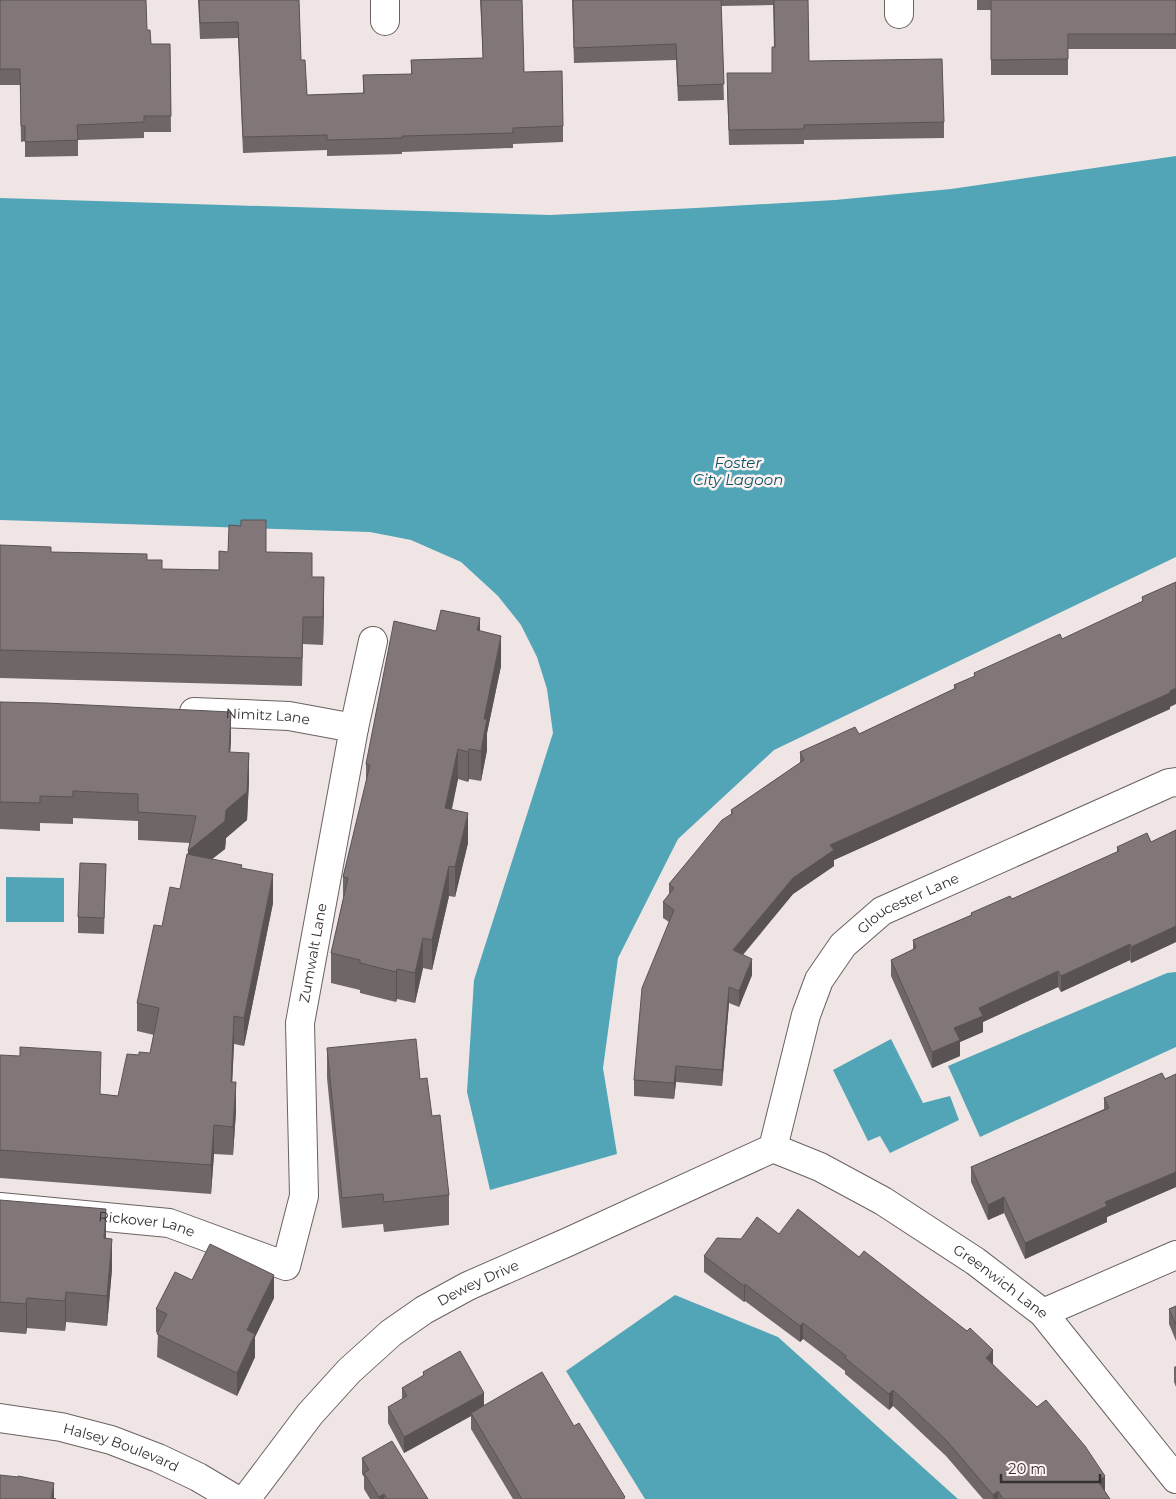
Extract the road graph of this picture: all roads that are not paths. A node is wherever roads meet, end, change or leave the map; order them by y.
1 (373, 642) dead end
2 (174, 712) edge
3 (354, 728) junction
4 (1176, 782) edge
5 (773, 1148) junction
6 (0, 1207) edge
7 (1176, 1255) edge
8 (286, 1266) joint
9 (1044, 1313) junction
10 (0, 1418) edge
11 (1176, 1479) edge
12 (235, 1499) edge
13 (246, 1499) edge

1 - 3 street, Zumwalt Lane
2 - 3 street, Nimitz Lane
3 - 8 street, Zumwalt Lane
4 - 5 street, Gloucester Lane
5 - 9 street, Greenwich Lane
5 - 13 street, Dewey Drive
6 - 8 street, Rickover Lane
7 - 9 street
9 - 11 street, Greenwich Lane
10 - 12 street, Halsey Boulevard

